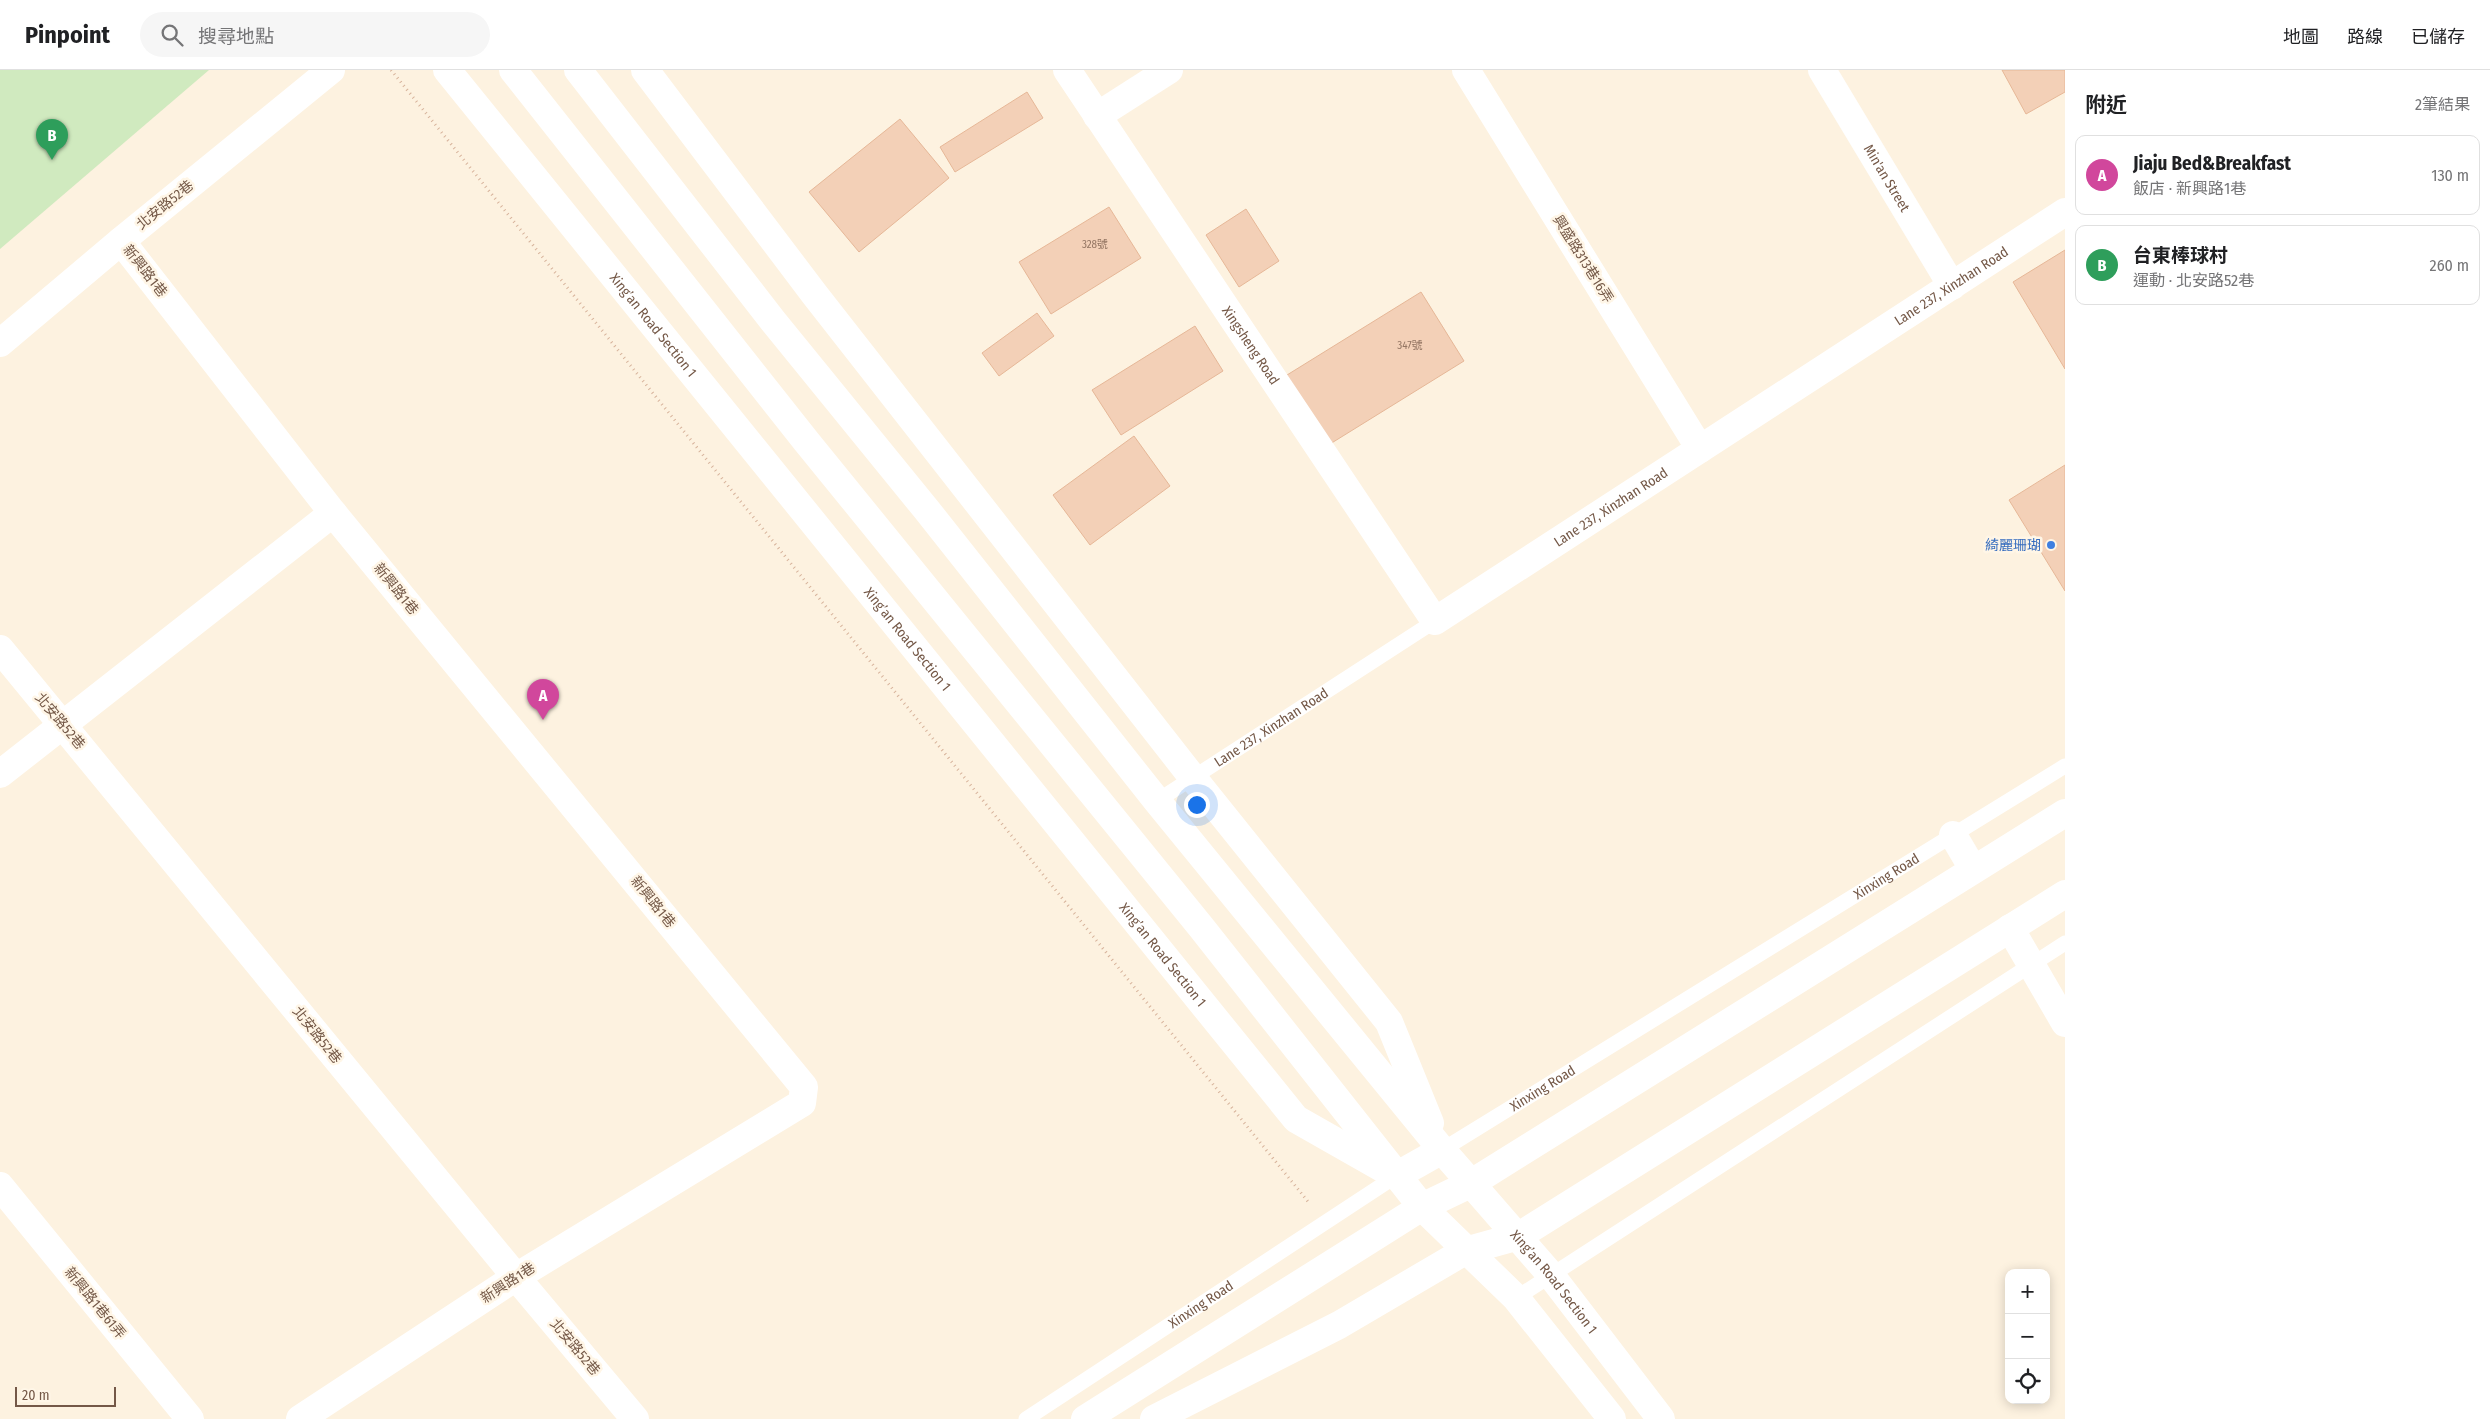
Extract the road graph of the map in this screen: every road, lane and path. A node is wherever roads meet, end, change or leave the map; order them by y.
1 (331, 70) edge
2 (391, 70) edge
3 (447, 70) edge
4 (513, 70) edge
5 (578, 70) edge
6 (645, 70) edge
7 (1067, 70) edge
8 (1169, 70) edge
9 (1466, 70) edge
10 (1822, 70) edge
11 (1097, 116) junction
12 (2065, 212) edge
13 (121, 241) junction
14 (1952, 286) junction
15 (0, 343) edge
16 (1700, 449) junction
17 (333, 513) junction
18 (1435, 621) junction
19 (0, 649) edge
20 (63, 724) junction
21 (2065, 766) edge
22 (0, 774) edge
23 (1193, 778) junction
24 (1157, 801) junction
25 (2065, 813) edge
26 (1954, 834) junction
27 (1973, 869) junction
28 (2065, 894) edge
29 (2010, 928) junction
30 (2065, 943) edge
31 (2031, 964) junction
32 (2065, 1022) edge
33 (1442, 1150) junction
34 (1396, 1176) junction
35 (1470, 1184) junction
36 (2, 1194) edge
37 (1422, 1207) junction
38 (1325, 1223) junction
39 (1519, 1236) junction
40 (1465, 1251) junction
41 (1550, 1274) junction
42 (516, 1277) junction
43 (1516, 1298) junction
44 (190, 1419) edge
45 (300, 1419) edge
46 (635, 1419) edge
47 (1026, 1419) edge
48 (1085, 1419) edge
49 (1154, 1419) edge
50 (1612, 1419) edge
51 (1661, 1419) edge

1 - 13 street, 北安路52巷
2 - 38 path
3 - 34 street, Xing’an Road Section 1
4 - 34 street, Xing’an Road Section 1
5 - 24 street, Xing’an Road Section 1
6 - 23 street, Xing’an Road Section 1
7 - 11 street, Xingsheng Road
8 - 11 street
9 - 16 street, 興盛路313巷16弄
10 - 14 street, Min'an Street
11 - 18 street, Xingsheng Road
12 - 14 street, Lane 237, Xinzhan Road
13 - 15 street, 北安路52巷
13 - 17 street, 新興路1巷
14 - 16 street, Lane 237, Xinzhan Road
16 - 18 street, Lane 237, Xinzhan Road
17 - 20 street
17 - 42 street, 新興路1巷
18 - 23 lane, Lane 237, Xinzhan Road
19 - 20 street, 北安路52巷
20 - 22 street
20 - 42 street, 北安路52巷
21 - 26 lane, Xinxing Road
23 - 24 lane, Lane 237, Xinzhan Road
23 - 33 street, Xing’an Road Section 1
24 - 33 street, Xing’an Road Section 1
25 - 27 street
26 - 27 street
26 - 33 lane, Xinxing Road
27 - 35 street
28 - 29 street
29 - 31 street
29 - 39 street
30 - 31 lane
31 - 32 street
31 - 41 lane
33 - 34 street, Xinxing Road
33 - 35 street, Xing’an Road Section 1
34 - 37 street, Xing’an Road Section 1
34 - 38 lane, Xinxing Road
35 - 37 street
35 - 39 street, Xing’an Road Section 1
36 - 44 street, 新興路1巷61弄
37 - 40 street, Xing’an Road Section 1
37 - 48 street
38 - 47 lane, Xinxing Road
39 - 40 street
39 - 41 street, Xing’an Road Section 1
40 - 43 street, Xing’an Road Section 1
40 - 49 street
41 - 43 lane
41 - 51 street, Xing’an Road Section 1
42 - 45 street, 新興路1巷
42 - 46 street, 北安路52巷
43 - 50 street, Xing’an Road Section 1

